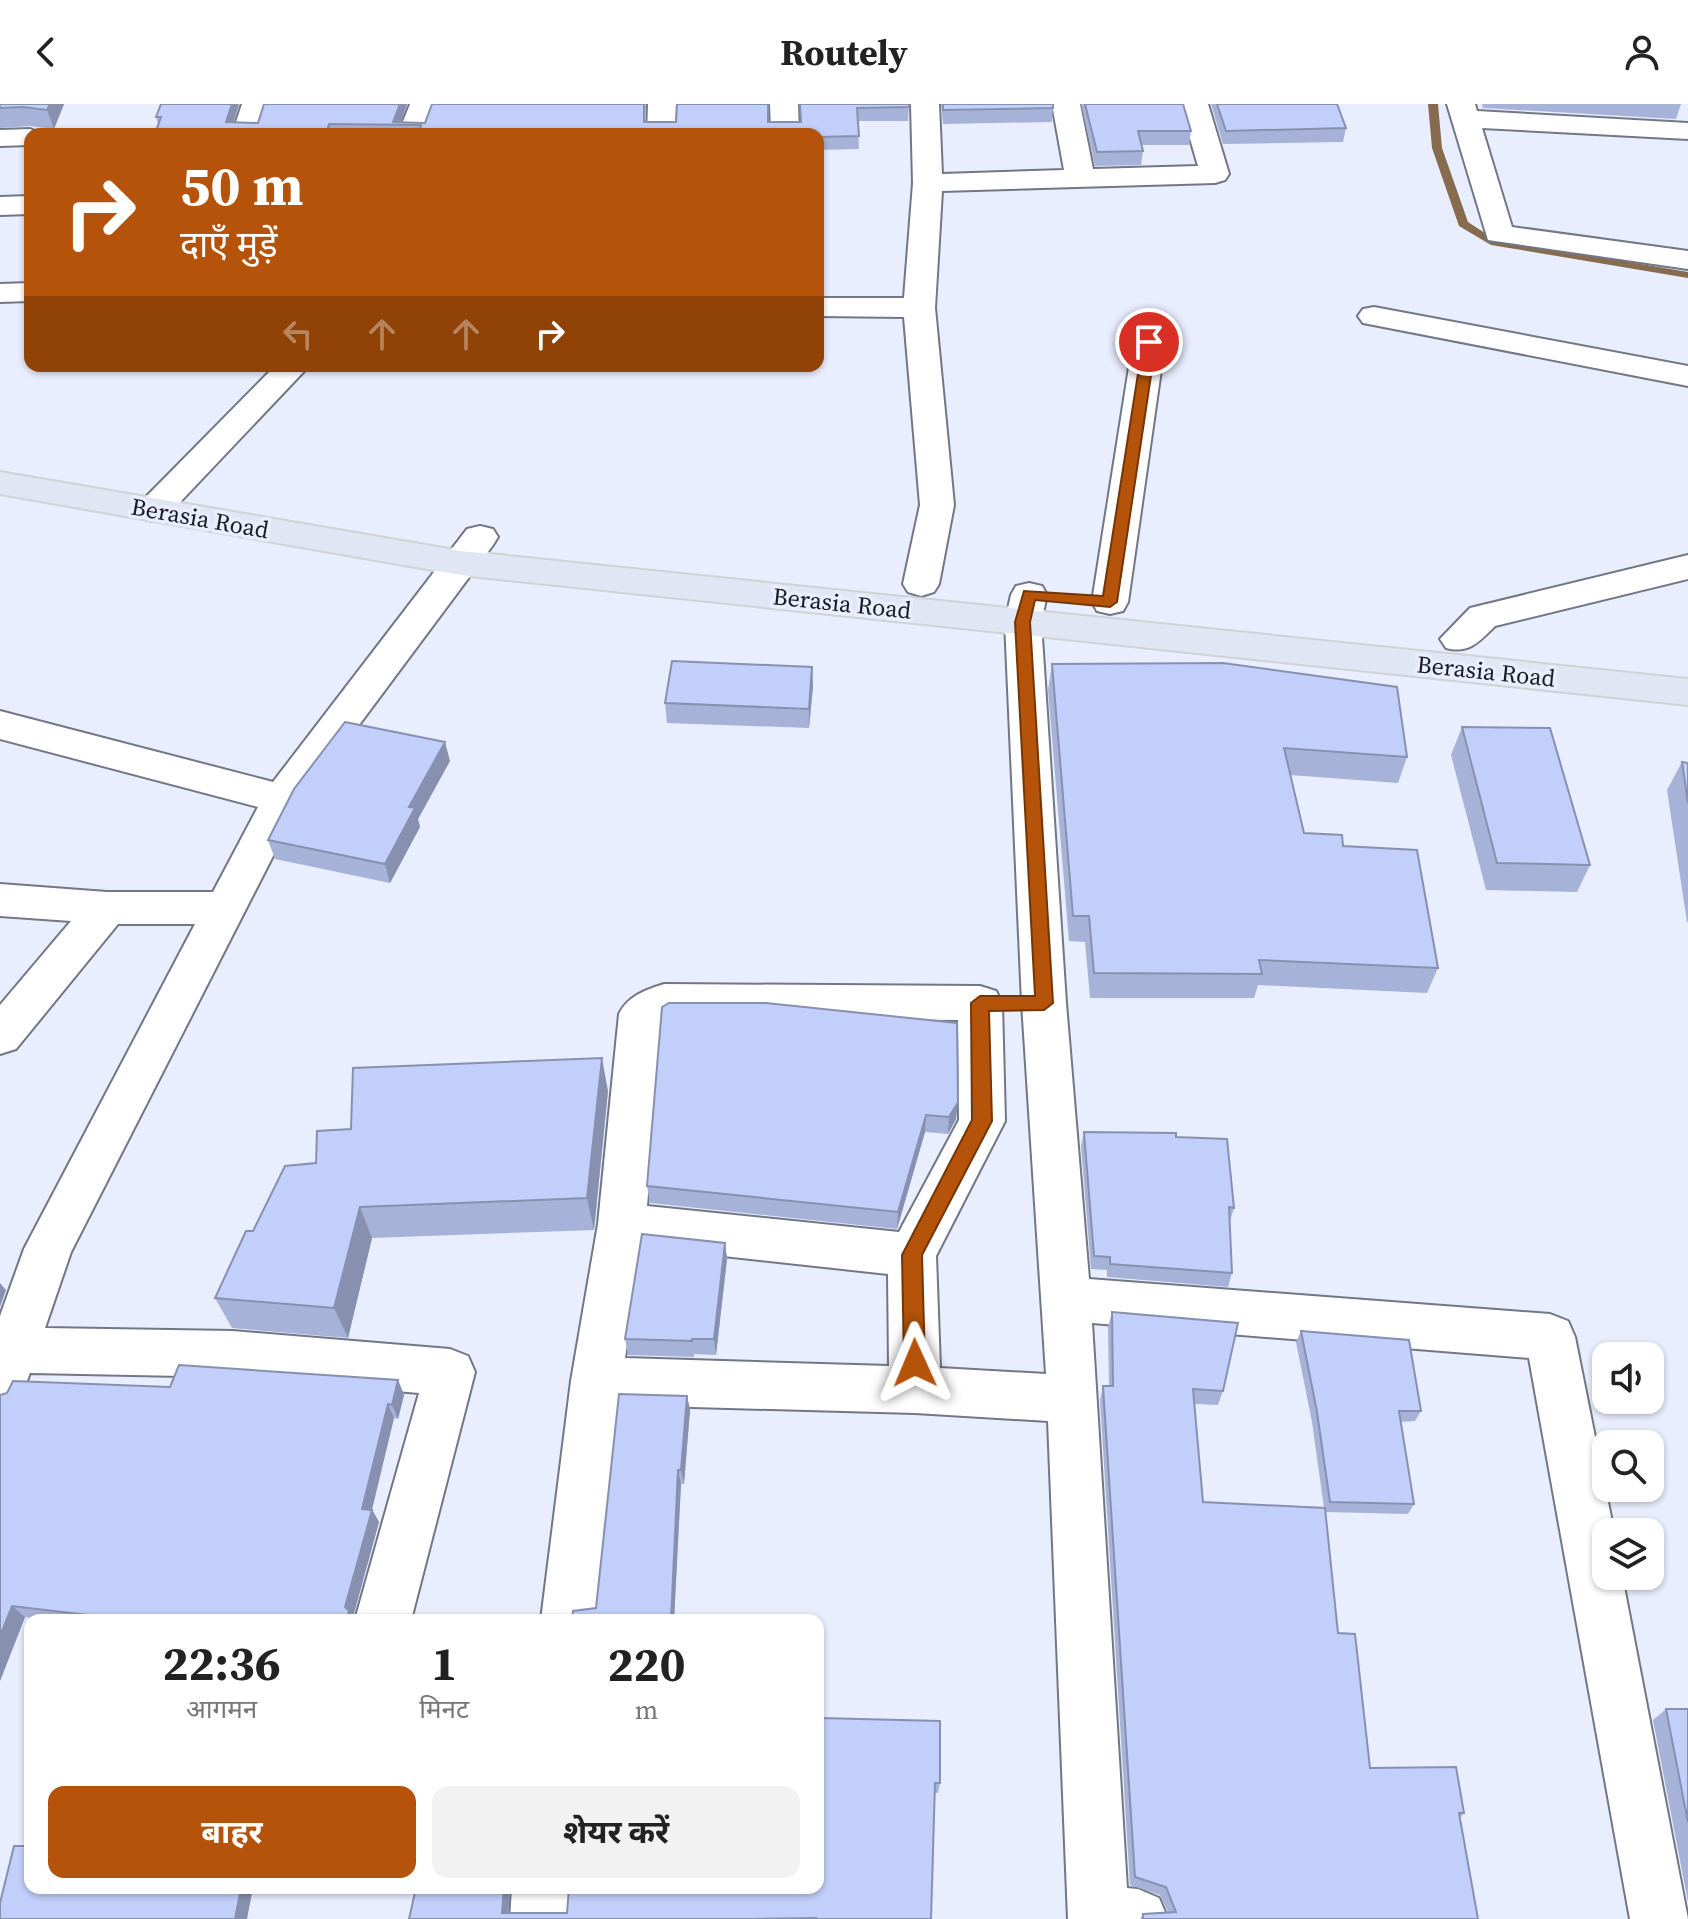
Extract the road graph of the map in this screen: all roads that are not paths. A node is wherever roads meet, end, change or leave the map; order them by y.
1 (256, 104) edge
2 (424, 104) edge
3 (662, 104) edge
4 (784, 104) edge
5 (925, 104) edge
6 (1066, 104) edge
7 (1194, 104) edge
8 (1463, 112) edge
9 (248, 128) edge
10 (414, 128) edge
11 (661, 128) edge
12 (785, 128) edge
13 (1688, 131) edge
14 (24, 137) edge
15 (0, 138) edge
16 (1080, 179) junction
17 (928, 183) junction
18 (24, 205) edge
19 (0, 206) edge
20 (1688, 260) edge
21 (24, 292) edge
22 (0, 293) edge
23 (824, 307) edge
24 (919, 308) junction
25 (1374, 316) dead end
26 (1149, 342) dead end
27 (287, 372) edge
28 (1688, 376) edge
29 (0, 456) edge
30 (0, 483) edge
31 (165, 499) junction
32 (470, 550) junction
33 (1688, 567) edge
34 (921, 584) junction
35 (1110, 602) junction
36 (1026, 608) junction
37 (1459, 639) junction
38 (1688, 663) edge
39 (1688, 692) edge
40 (0, 725) edge
41 (282, 799) junction
42 (0, 900) edge
43 (107, 908) junction
44 (224, 908) junction
45 (980, 1003) junction
46 (1044, 1003) junction
47 (0, 1036) edge
48 (622, 1224) junction
49 (912, 1255) junction
50 (1066, 1299) junction
51 (6, 1368) edge
52 (596, 1381) junction
53 (915, 1390) junction
54 (1073, 1399) junction
55 (385, 1614) edge
56 (570, 1614) edge
57 (542, 1894) edge
58 (1111, 1918) edge
59 (540, 1919) edge
60 (1660, 1919) edge

1 - 9 street
2 - 10 street
3 - 11 street
4 - 12 street
5 - 17 street
6 - 16 street
7 - 16 street
8 - 13 street
8 - 20 street
14 - 15 street
16 - 17 street
17 - 24 street
18 - 19 street
21 - 22 street
23 - 24 street
24 - 34 street
25 - 28 street
26 - 35 street
27 - 31 street
29 - 31 main road, Berasia Road
30 - 31 main road, Berasia Road
31 - 32 main road, Berasia Road
32 - 34 main road, Berasia Road
32 - 36 main road, Berasia Road
32 - 41 street
33 - 37 street
34 - 36 main road, Berasia Road
35 - 36 main road, Berasia Road
35 - 37 main road, Berasia Road
36 - 39 main road, Berasia Road
36 - 46 street
37 - 38 main road, Berasia Road
40 - 41 street
41 - 44 street
42 - 43 street
43 - 44 street
43 - 47 street
44 - 51 street
45 - 46 street
45 - 48 street
45 - 49 street
46 - 50 street
48 - 49 street
48 - 52 street
49 - 53 street
50 - 54 street
50 - 60 street
51 - 55 street
52 - 53 street
52 - 56 street
53 - 54 street
54 - 58 street
57 - 59 street

